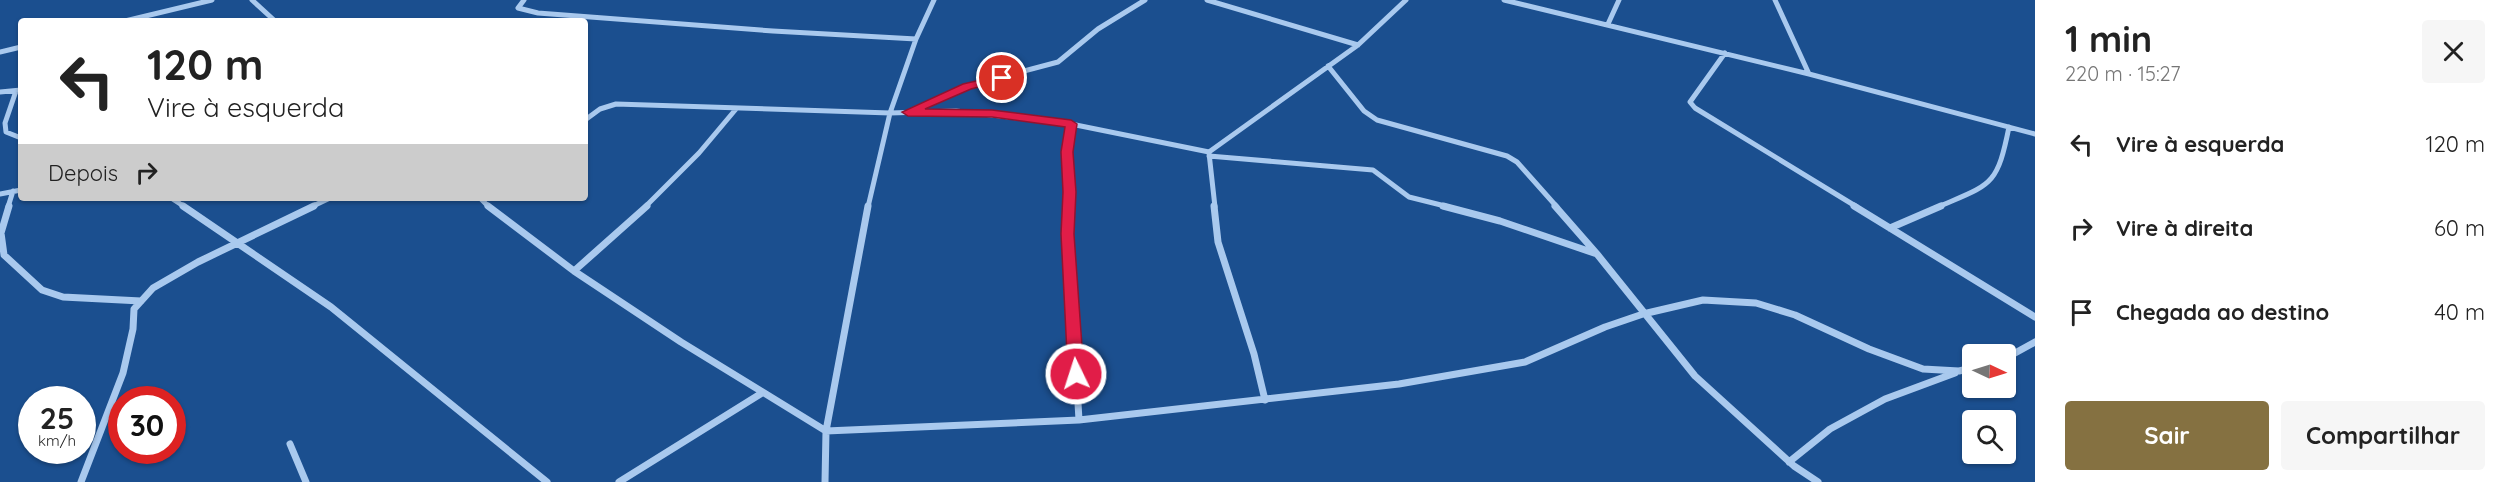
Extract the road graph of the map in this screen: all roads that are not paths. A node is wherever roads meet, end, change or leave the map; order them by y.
1 (212, 0) edge
2 (252, 0) edge
3 (524, 0) edge
4 (934, 0) edge
5 (1145, 0) edge
6 (1207, 0) edge
7 (1406, 0) edge
8 (1504, 0) edge
9 (1619, 0) edge
10 (1775, 0) edge
11 (137, 18) edge
12 (272, 18) edge
13 (1608, 24) junction
14 (916, 39) junction
15 (1358, 45) junction
16 (18, 48) edge
17 (0, 52) edge
18 (1725, 53) junction
19 (1328, 66) junction
20 (1809, 74) junction
21 (18, 90) edge
22 (0, 92) edge
23 (18, 92) edge
24 (736, 109) junction
25 (908, 112) junction
26 (890, 113) junction
27 (588, 118) edge
28 (1071, 124) junction
29 (2008, 127) junction
30 (2035, 134) edge
31 (18, 137) edge
32 (1209, 154) junction
33 (18, 191) edge
34 (13, 192) junction
35 (0, 194) edge
36 (175, 201) edge
37 (324, 201) edge
38 (485, 201) edge
39 (1890, 228) junction
40 (236, 244) junction
41 (1597, 254) junction
42 (574, 271) junction
43 (141, 301) junction
44 (1643, 314) junction
45 (2035, 317) edge
46 (2035, 342) edge
47 (2016, 352) edge
48 (1962, 370) edge
49 (1959, 371) junction
50 (762, 393) junction
51 (1265, 400) junction
52 (1079, 420) junction
53 (825, 431) junction
54 (290, 444) dead end
55 (1789, 462) junction
56 (81, 482) edge
57 (306, 482) edge
58 (547, 482) edge
59 (619, 482) edge
60 (825, 482) edge
61 (1818, 482) edge

1 - 11 street
2 - 12 street
3 - 14 street
4 - 14 street
5 - 25 street
6 - 15 street
7 - 15 street
8 - 13 street
9 - 13 street
10 - 20 street
13 - 18 street
14 - 26 street
15 - 19 street
16 - 17 street
18 - 20 street
18 - 39 street
19 - 32 street
19 - 41 street
20 - 29 street
21 - 22 street
23 - 31 street
24 - 26 street
24 - 27 street
24 - 42 street
25 - 26 street
25 - 28 street
26 - 53 street
28 - 32 street
28 - 52 street
29 - 30 street
29 - 39 street
32 - 41 street
32 - 51 street
33 - 34 street
34 - 35 street
34 - 43 street
36 - 40 street
37 - 40 street
38 - 42 street
39 - 45 street
40 - 43 street
40 - 58 street
41 - 44 street
42 - 50 street
43 - 56 street
44 - 49 street
44 - 51 street
44 - 55 street
46 - 47 street
48 - 49 street
49 - 55 street
50 - 53 street
50 - 59 street
51 - 52 street
52 - 53 street
53 - 60 street
54 - 57 street
55 - 61 street

